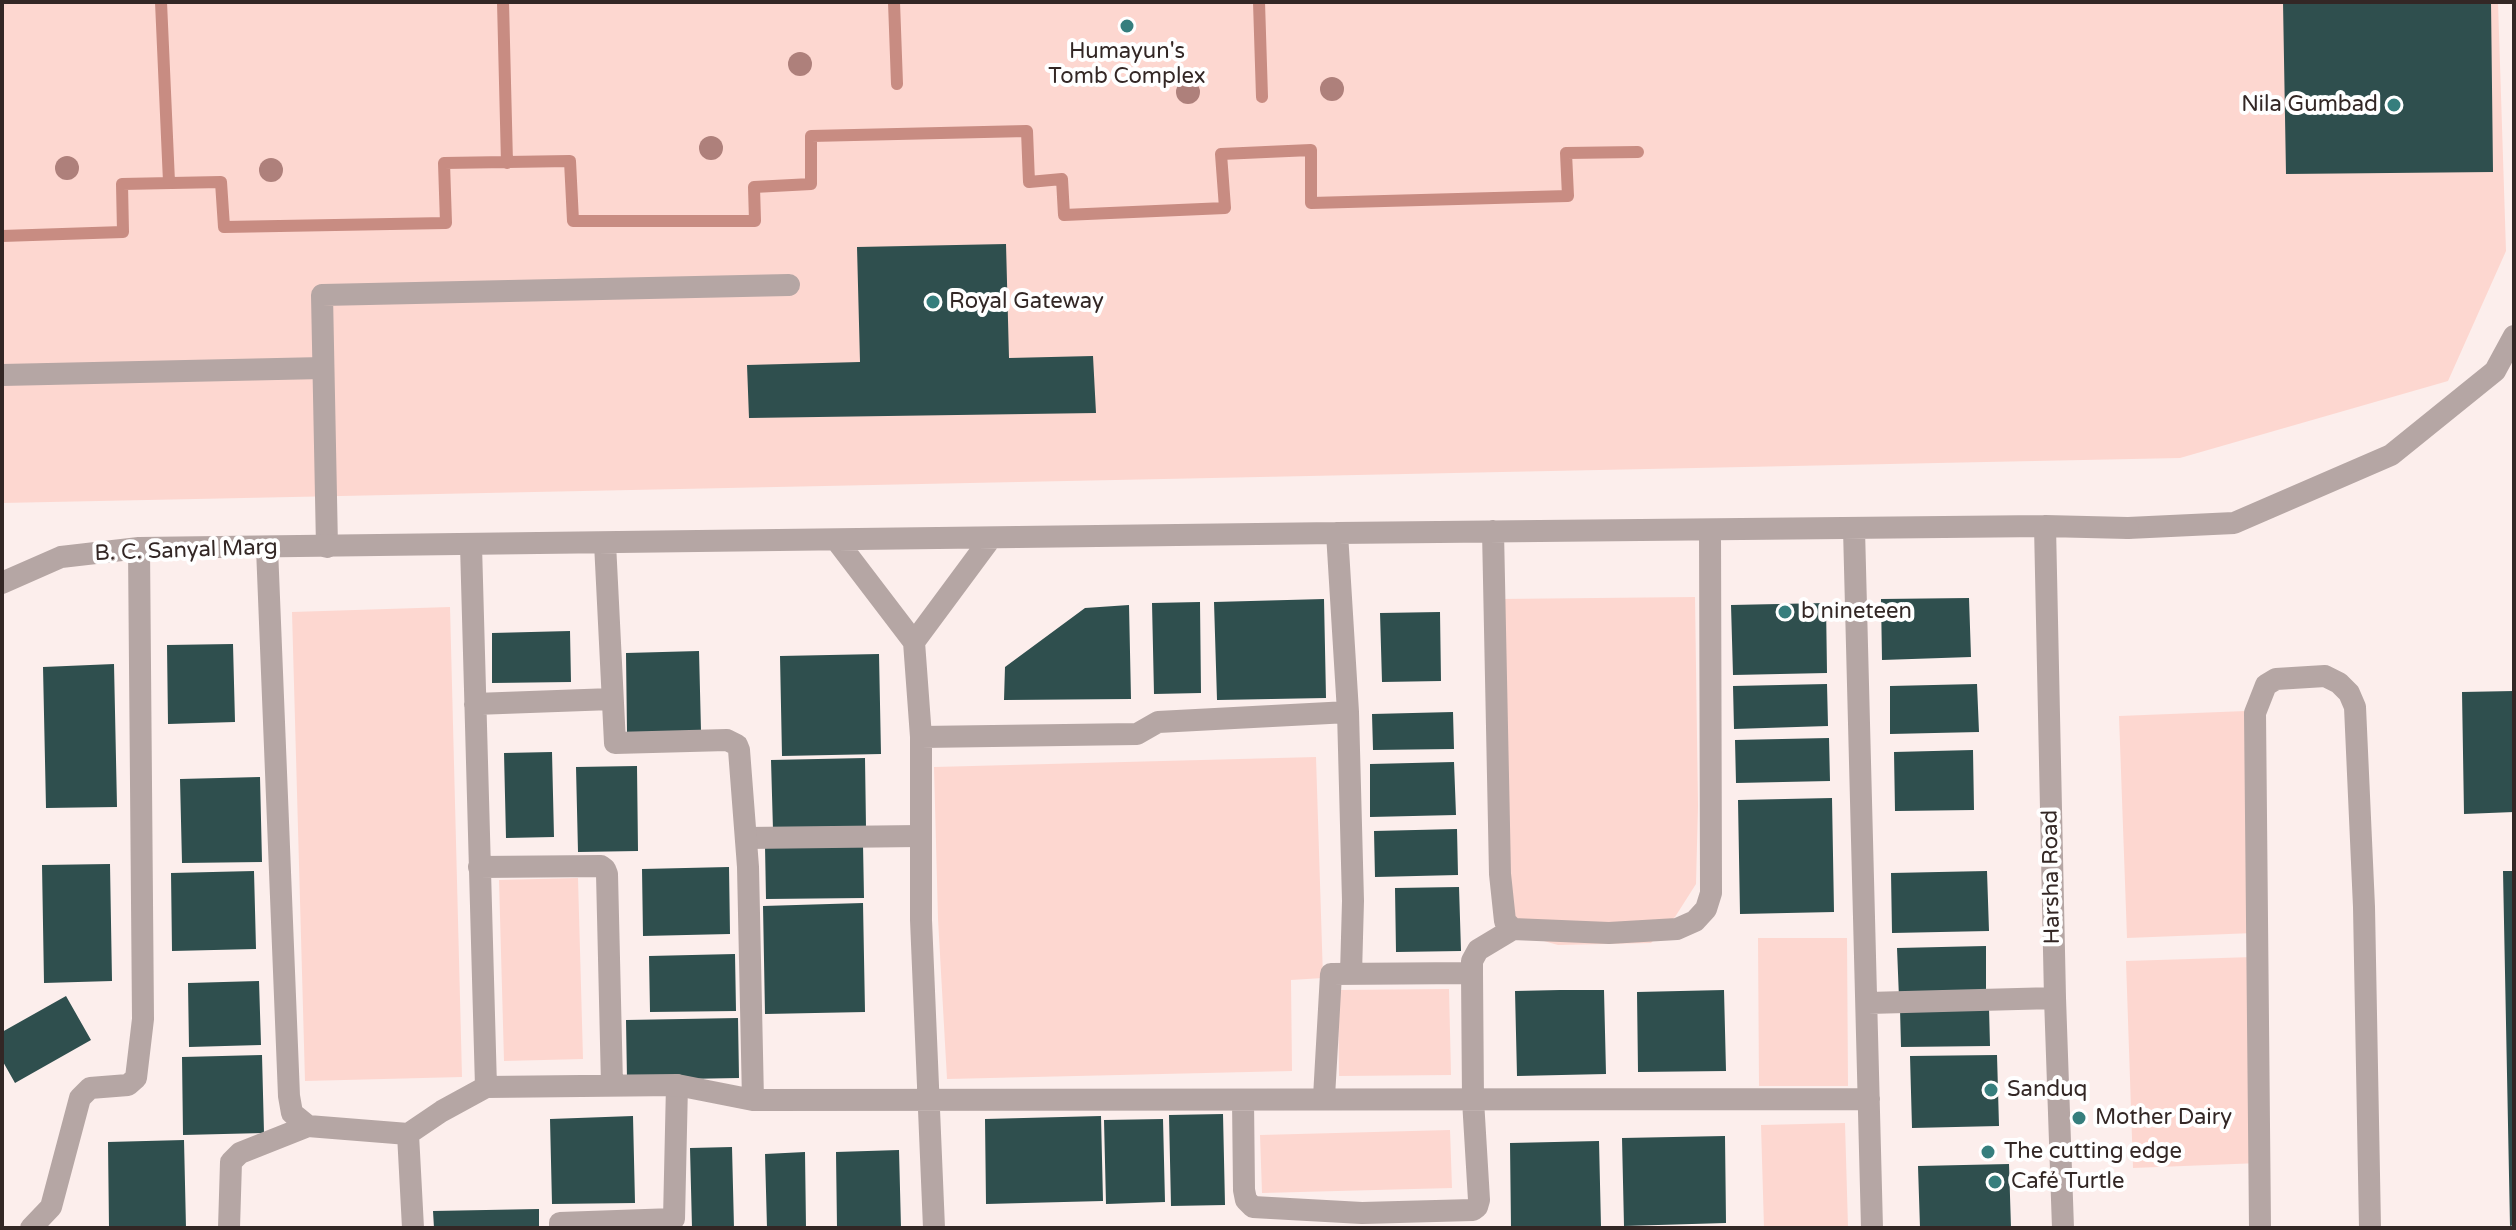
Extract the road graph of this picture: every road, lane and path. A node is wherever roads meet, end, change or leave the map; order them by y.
1 (789, 285) dead end
2 (2514, 336) edge
3 (323, 368) junction
4 (2, 375) edge
5 (2045, 526) junction
6 (1854, 529) junction
7 (1710, 530) junction
8 (1493, 531) junction
9 (1337, 533) junction
10 (991, 538) junction
11 (837, 541) junction
12 (605, 543) junction
13 (471, 545) junction
14 (327, 547) junction
15 (139, 548) junction
16 (267, 548) junction
17 (2, 583) edge
18 (914, 642) junction
19 (612, 699) junction
20 (475, 704) junction
21 (1348, 712) junction
22 (921, 737) junction
23 (920, 836) junction
24 (746, 838) junction
25 (479, 867) junction
26 (1513, 929) junction
27 (1472, 973) junction
28 (1351, 974) junction
29 (2055, 998) junction
30 (1868, 1003) junction
31 (612, 1085) junction
32 (677, 1085) junction
33 (486, 1087) junction
34 (1324, 1097) junction
35 (1869, 1099) junction
36 (753, 1100) junction
37 (1243, 1100) junction
38 (1473, 1100) junction
39 (927, 1101) junction
40 (308, 1126) junction
41 (408, 1134) junction
42 (1362, 1220) edge
43 (31, 1228) edge
44 (229, 1228) edge
45 (413, 1228) edge
46 (560, 1228) edge
47 (934, 1228) edge
48 (1872, 1228) edge
49 (2063, 1228) edge
50 (2260, 1228) edge
51 (2370, 1228) edge

1 - 3 street
2 - 5 street, B. C. Sanyal Marg
3 - 4 street
3 - 14 street
5 - 6 street, B. C. Sanyal Marg
5 - 29 street, Harsha Road
6 - 7 street, B. C. Sanyal Marg
6 - 30 street
7 - 8 street, B. C. Sanyal Marg
7 - 26 street
8 - 9 street, B. C. Sanyal Marg
8 - 26 street
9 - 10 street, B. C. Sanyal Marg
9 - 21 street
10 - 11 street, B. C. Sanyal Marg
10 - 18 street
11 - 12 street, B. C. Sanyal Marg
11 - 18 street
12 - 13 street, B. C. Sanyal Marg
12 - 19 street
13 - 14 street, B. C. Sanyal Marg
13 - 20 street
14 - 16 street, B. C. Sanyal Marg
15 - 16 street, B. C. Sanyal Marg
15 - 17 street, B. C. Sanyal Marg
15 - 43 street
16 - 40 street
18 - 22 street
19 - 20 street
19 - 24 street
20 - 25 street
21 - 22 street
21 - 28 street
22 - 23 street
23 - 24 street
23 - 39 street
24 - 36 street
25 - 31 street
25 - 33 street
26 - 27 street
27 - 28 street
27 - 38 street
28 - 34 street
29 - 30 street
29 - 49 street, Harsha Road
30 - 35 street
31 - 32 street
31 - 33 street
32 - 36 street
32 - 46 street
33 - 41 street
34 - 37 street
34 - 38 street
35 - 38 street
35 - 48 street
36 - 39 street
37 - 39 street
37 - 42 street
38 - 42 street
39 - 47 street
40 - 41 street
40 - 44 street
41 - 45 street
50 - 51 street

